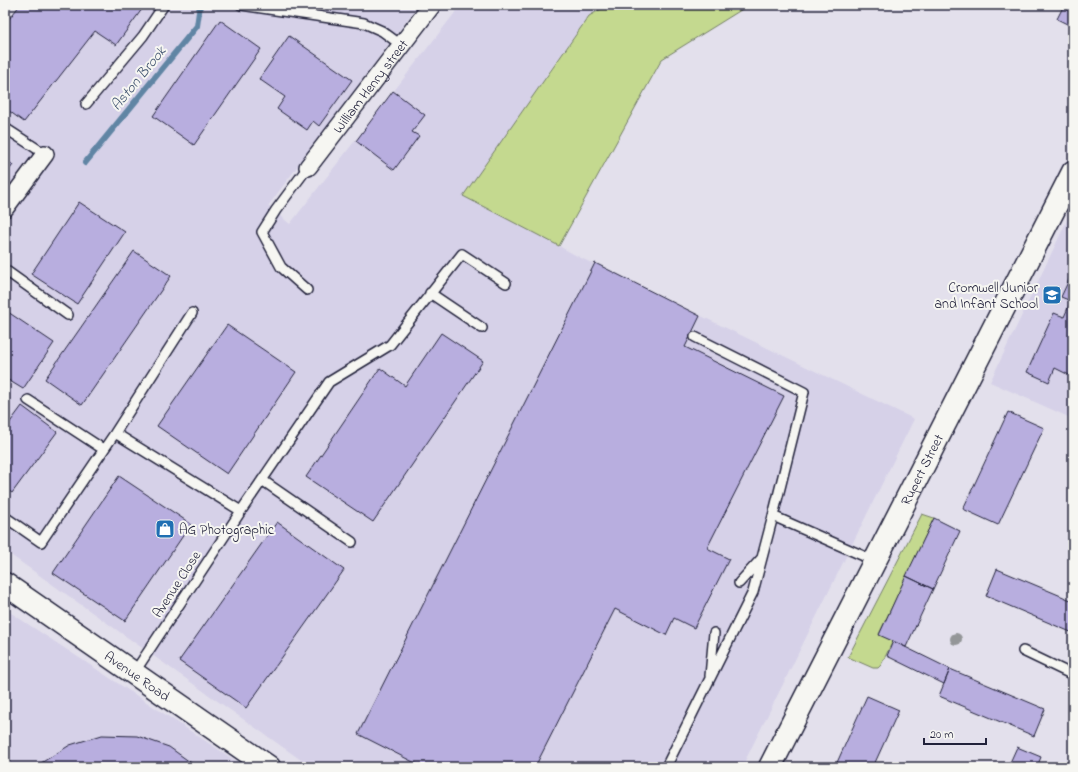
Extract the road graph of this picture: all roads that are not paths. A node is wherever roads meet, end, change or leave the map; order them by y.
1 (164, 5) edge
2 (241, 5) edge
3 (432, 5) edge
4 (401, 45) junction
5 (86, 104) dead end
6 (5, 128) edge
7 (45, 154) joint
8 (308, 167) joint
9 (1073, 172) edge
10 (5, 208) edge
11 (5, 270) edge
12 (506, 283) dead end
13 (307, 290) dead end
14 (430, 293) junction
15 (192, 313) dead end
16 (68, 315) dead end
17 (482, 328) dead end
18 (695, 337) dead end
19 (28, 400) dead end
20 (115, 432) junction
21 (104, 449) junction
22 (262, 480) junction
23 (242, 511) junction
24 (5, 516) edge
25 (773, 516) junction
26 (352, 542) dead end
27 (762, 557) junction
28 (875, 561) junction
29 (739, 583) dead end
30 (5, 584) edge
31 (714, 633) dead end
32 (1023, 651) dead end
33 (134, 673) junction
34 (1073, 674) edge
35 (709, 681) junction
36 (269, 767) edge
37 (666, 767) edge
38 (770, 767) edge

1 - 5 lane
2 - 4 lane
3 - 4 street, William Henry street
4 - 8 street, William Henry street
6 - 7 lane
7 - 10 street
8 - 13 lane
9 - 28 street, Rupert Street
11 - 16 lane
12 - 14 lane
14 - 17 lane
14 - 22 lane, Avenue Close
15 - 20 lane
18 - 25 lane
19 - 21 lane
20 - 21 lane
20 - 23 lane
21 - 24 lane
22 - 23 lane, Avenue Close
22 - 26 lane
23 - 33 lane, Avenue Close
25 - 27 lane
25 - 28 lane
27 - 29 lane
27 - 35 lane
28 - 38 street, Rupert Street
30 - 33 street, Avenue Road
31 - 35 lane
32 - 34 lane
33 - 36 street, Avenue Road
35 - 37 lane

